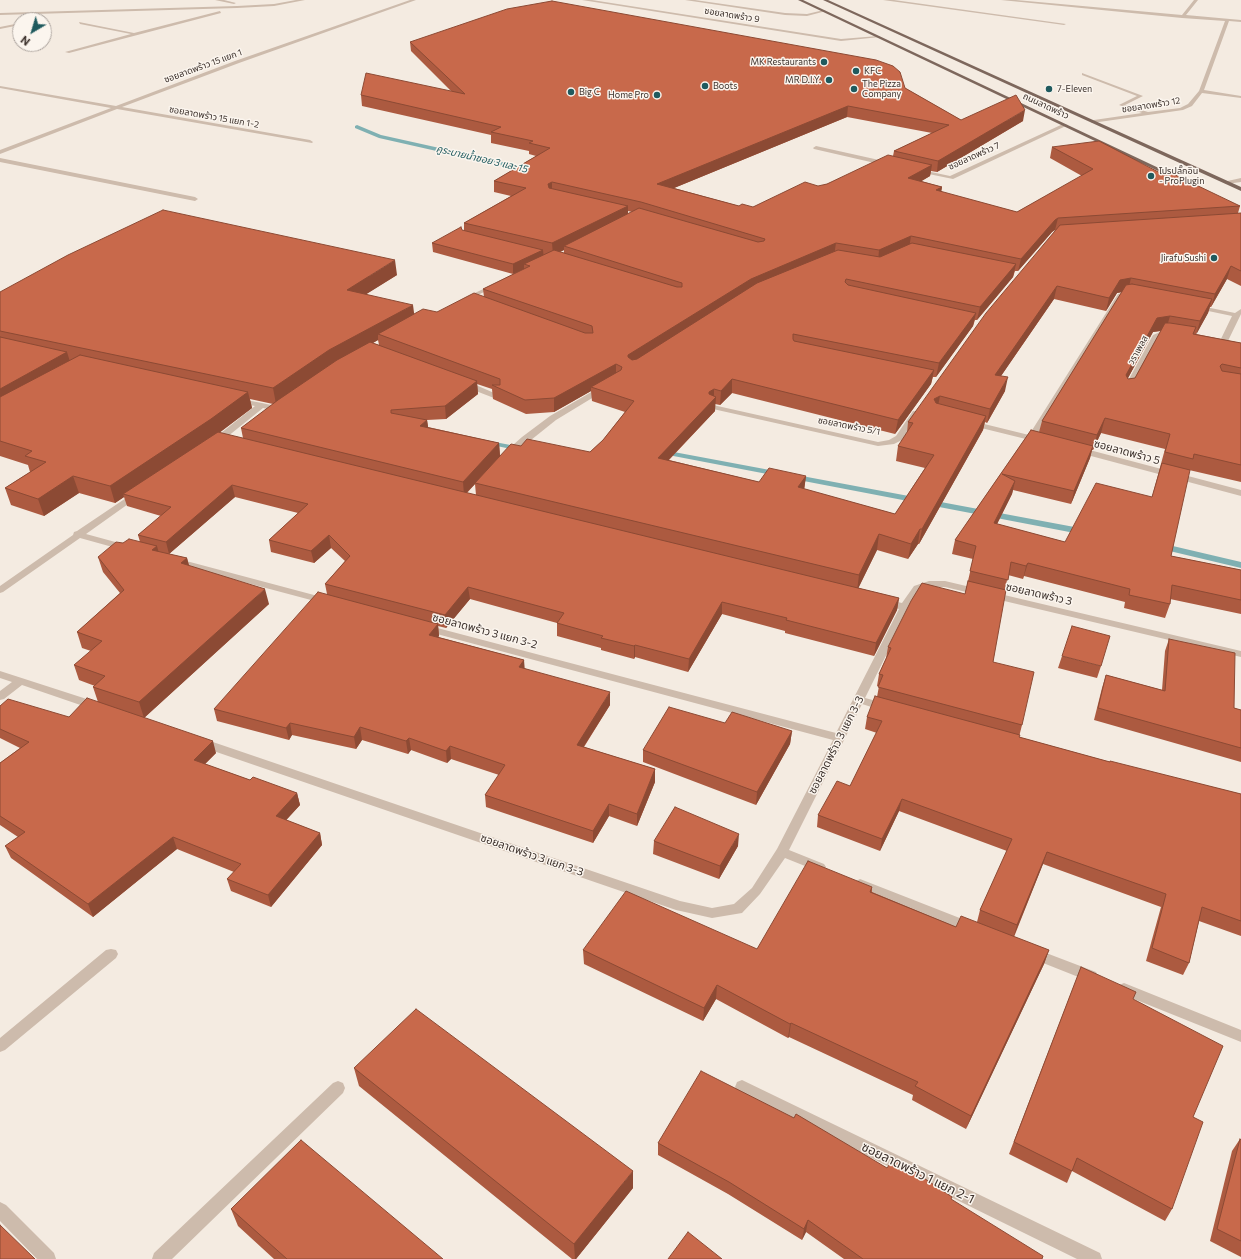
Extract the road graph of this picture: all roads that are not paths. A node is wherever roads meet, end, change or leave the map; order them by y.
1 (217, 0) edge
2 (303, 0) edge
3 (414, 0) edge
4 (584, 0) edge
5 (687, 0) edge
6 (800, 0) edge
7 (825, 0) edge
8 (885, 0) edge
9 (1003, 0) edge
10 (1075, 0) edge
11 (1196, 0) edge
12 (251, 6) junction
13 (237, 7) junction
14 (1067, 7) junction
15 (72, 11) junction
16 (824, 12) junction
17 (0, 14) edge
18 (52, 16) edge
19 (1182, 17) junction
20 (1227, 20) junction
21 (1241, 21) edge
22 (80, 23) dead end
23 (1064, 24) dead end
24 (12, 26) edge
25 (0, 28) edge
26 (136, 34) junction
27 (878, 37) junction
28 (67, 52) dead end
29 (1084, 74) dead end
30 (0, 87) edge
31 (1200, 91) junction
32 (1241, 96) edge
33 (114, 107) junction
34 (1148, 114) junction
35 (1094, 122) junction
36 (1065, 125) junction
37 (310, 142) dead end
38 (0, 146) edge
39 (11, 148) junction
40 (816, 148) dead end
41 (0, 152) edge
42 (0, 160) edge
43 (884, 164) junction
44 (891, 165) edge
45 (877, 167) edge
46 (912, 170) edge
47 (1241, 180) edge
48 (1184, 181) edge
49 (1226, 182) junction
50 (1241, 189) edge
51 (195, 200) dead end
52 (500, 284) edge
53 (1143, 297) edge
54 (459, 302) edge
55 (1190, 306) edge
56 (1238, 313) edge
57 (1180, 336) edge
58 (1222, 343) edge
59 (460, 382) edge
60 (611, 384) edge
61 (1127, 390) edge
62 (497, 396) edge
63 (231, 398) edge
64 (922, 404) edge
65 (262, 405) junction
66 (713, 407) edge
67 (265, 418) edge
68 (966, 422) edge
69 (1031, 438) junction
70 (230, 441) edge
71 (1046, 442) edge
72 (1069, 448) edge
73 (501, 462) edge
74 (141, 491) edge
75 (1241, 493) edge
76 (77, 534) junction
77 (139, 551) edge
78 (162, 557) edge
79 (0, 590) edge
80 (874, 600) edge
81 (339, 604) edge
82 (904, 607) junction
83 (416, 625) edge
84 (1241, 654) edge
85 (0, 674) edge
86 (20, 681) junction
87 (0, 696) edge
88 (859, 700) junction
89 (103, 709) edge
90 (897, 710) edge
91 (840, 738) junction
92 (193, 740) edge
93 (782, 852) junction
94 (834, 873) edge
95 (849, 879) edge
96 (982, 932) edge
97 (1019, 947) edge
98 (111, 954) dead end
99 (1100, 980) edge
100 (1115, 986) edge
101 (1241, 1036) edge
102 (0, 1046) edge
103 (742, 1087) dead end
104 (338, 1088) dead end
105 (0, 1210) edge
106 (48, 1259) edge
107 (160, 1259) edge
108 (1094, 1259) edge

1 - 12 street
2 - 12 street
3 - 33 street, ซอยลาดพร้าว 15 แยก 1
4 - 27 street, ซอยลาดพร้าว 9
5 - 16 street
6 - 16 main road, ถนนลาดพร้าว
7 - 35 main road, ถนนลาดพร้าว
8 - 23 street
9 - 14 street
10 - 14 street
11 - 19 street
12 - 13 street
13 - 15 street
13 - 26 street
14 - 19 street
15 - 17 street
15 - 18 street
16 - 27 main road, ถนนลาดพร้าว
19 - 20 street
20 - 21 street
20 - 31 street, ซอยลาดพร้าว 12
22 - 26 street
24 - 25 street
26 - 28 street
27 - 36 main road, ถนนลาดพร้าว
29 - 34 street
30 - 33 street, ซอยลาดพร้าว 15 แยก 1-2
31 - 32 street
31 - 34 street, ซอยลาดพร้าว 12
33 - 37 street, ซอยลาดพร้าว 15 แยก 1-2
33 - 39 street, ซอยลาดพร้าว 15 แยก 1
34 - 35 street, ซอยลาดพร้าว 12
35 - 49 main road, ถนนลาดพร้าว
36 - 46 street, ซอยลาดพร้าว 7
36 - 48 main road, ถนนลาดพร้าว
38 - 39 street
39 - 41 street, ซอยลาดพร้าว 15 แยก 1
40 - 43 street
42 - 51 street
43 - 44 street
43 - 45 street
47 - 49 street
49 - 50 main road, ถนนลาดพร้าว
52 - 54 street
53 - 69 street
55 - 56 street
56 - 58 street
57 - 61 street, วราเพลส
59 - 62 street
60 - 73 street
63 - 65 street
64 - 66 street, ซอยลาดพร้าว 5/1
65 - 67 street
65 - 70 street
68 - 69 street
69 - 71 street
72 - 75 street, ซอยลาดพร้าว 5
74 - 76 street
76 - 77 street
76 - 79 street
78 - 81 street
80 - 82 street
82 - 84 street, ซอยลาดพร้าว 3
82 - 88 street, ซอยลาดพร้าว 3 แยก 3-3
83 - 91 street, ซอยลาดพร้าว 3 แยก 3-2
85 - 86 street
86 - 87 street
86 - 89 street
88 - 90 street
88 - 91 street, ซอยลาดพร้าว 3 แยก 3-3
91 - 93 street, ซอยลาดพร้าว 3 แยก 3-3
92 - 93 street, ซอยลาดพร้าว 3 แยก 3-3
93 - 94 street
95 - 96 street
97 - 99 street
98 - 102 street
100 - 101 street
103 - 108 street, ซอยลาดพร้าว 1 แยก 2-1
104 - 107 street
105 - 106 street

